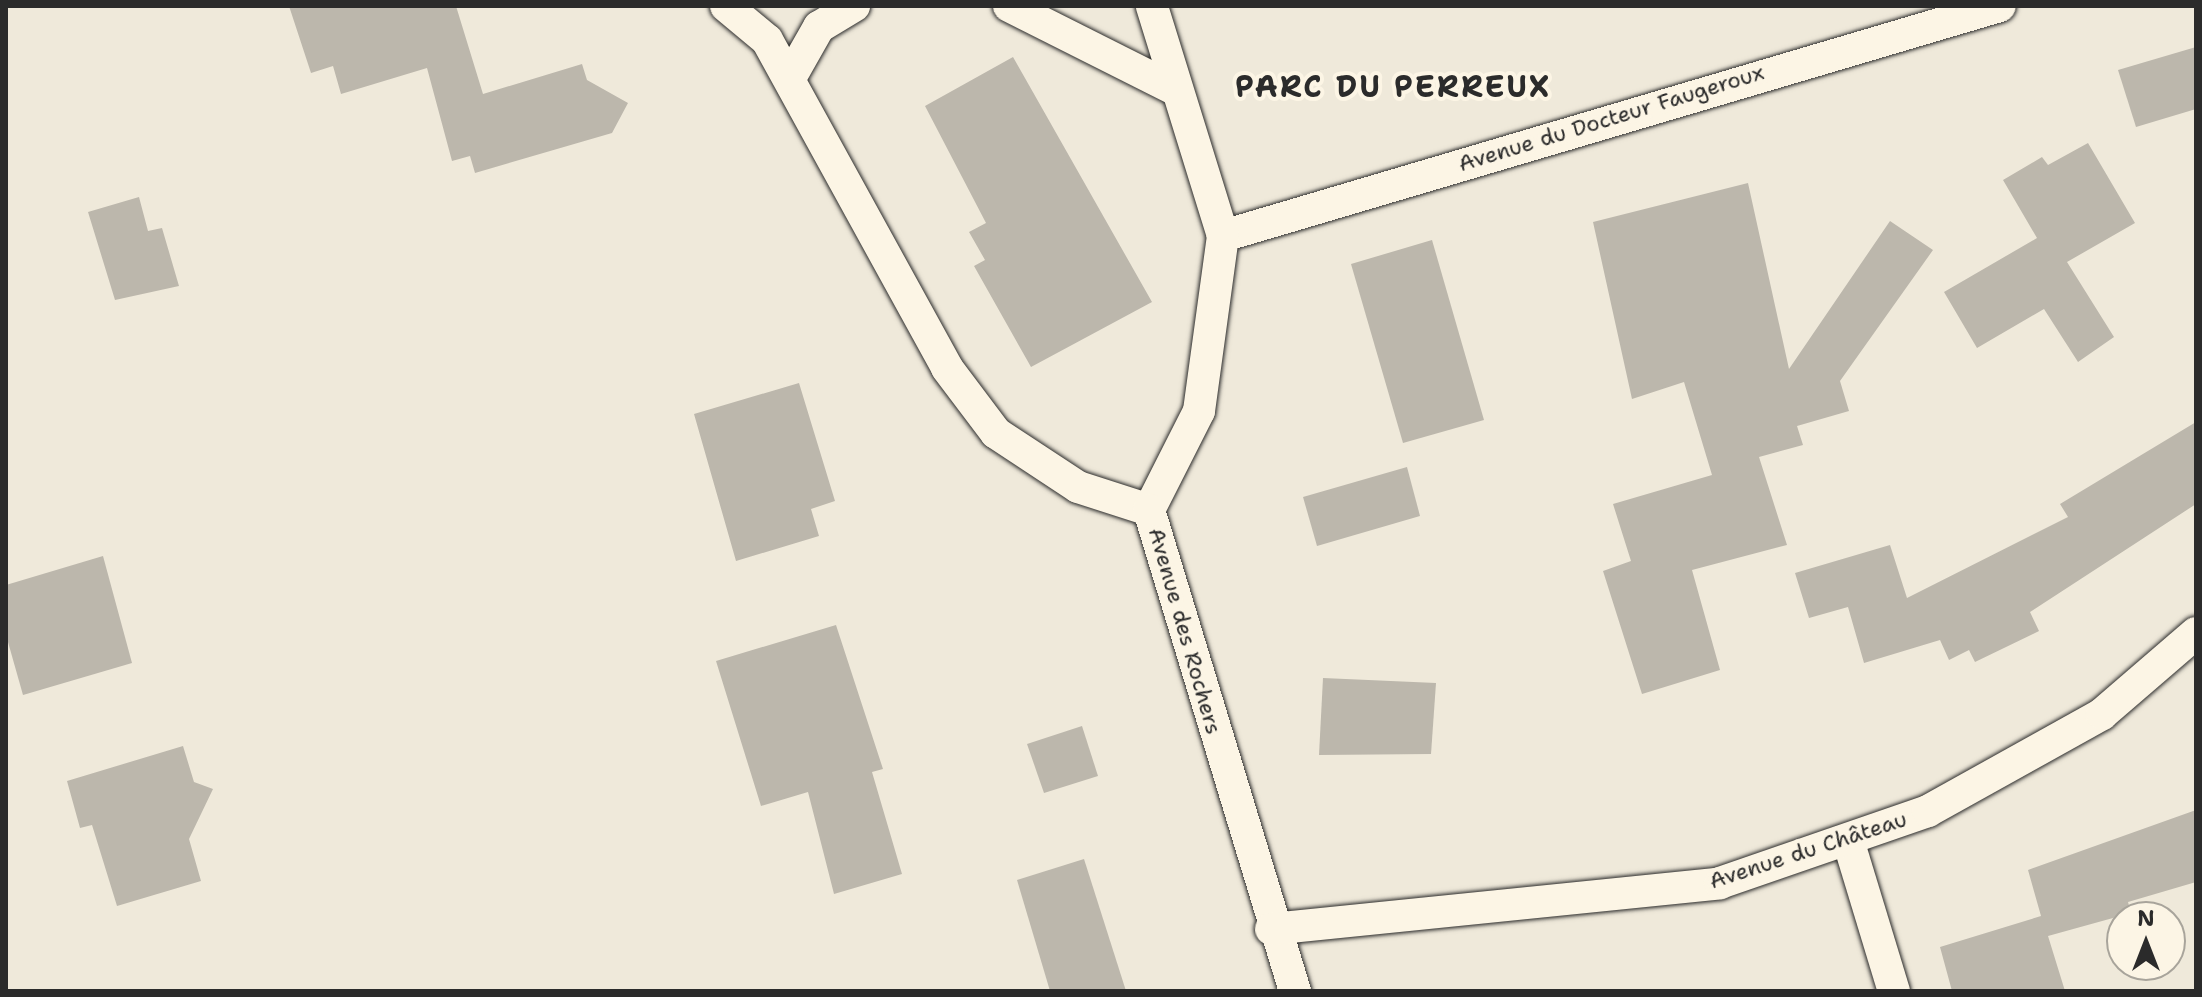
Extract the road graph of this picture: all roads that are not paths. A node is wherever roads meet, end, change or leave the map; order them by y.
1 (726, 6) edge
2 (854, 6) edge
3 (1009, 6) edge
4 (1152, 6) edge
5 (2000, 6) edge
6 (790, 78) junction
7 (1174, 89) junction
8 (1223, 236) junction
9 (1149, 510) junction
10 (2196, 633) edge
11 (1848, 840) junction
12 (1271, 929) junction
13 (1295, 991) edge
14 (1894, 991) edge

1 - 6 lane, Avenue des Rochers
2 - 6 lane
3 - 7 lane
4 - 7 lane
5 - 8 lane, Avenue du Docteur Faugeroux
6 - 9 lane, Avenue des Rochers
7 - 8 lane
8 - 9 lane
9 - 12 lane, Avenue des Rochers
10 - 11 lane, Avenue du Château
11 - 12 lane, Avenue du Château
11 - 14 lane
12 - 13 lane, Avenue des Rochers

